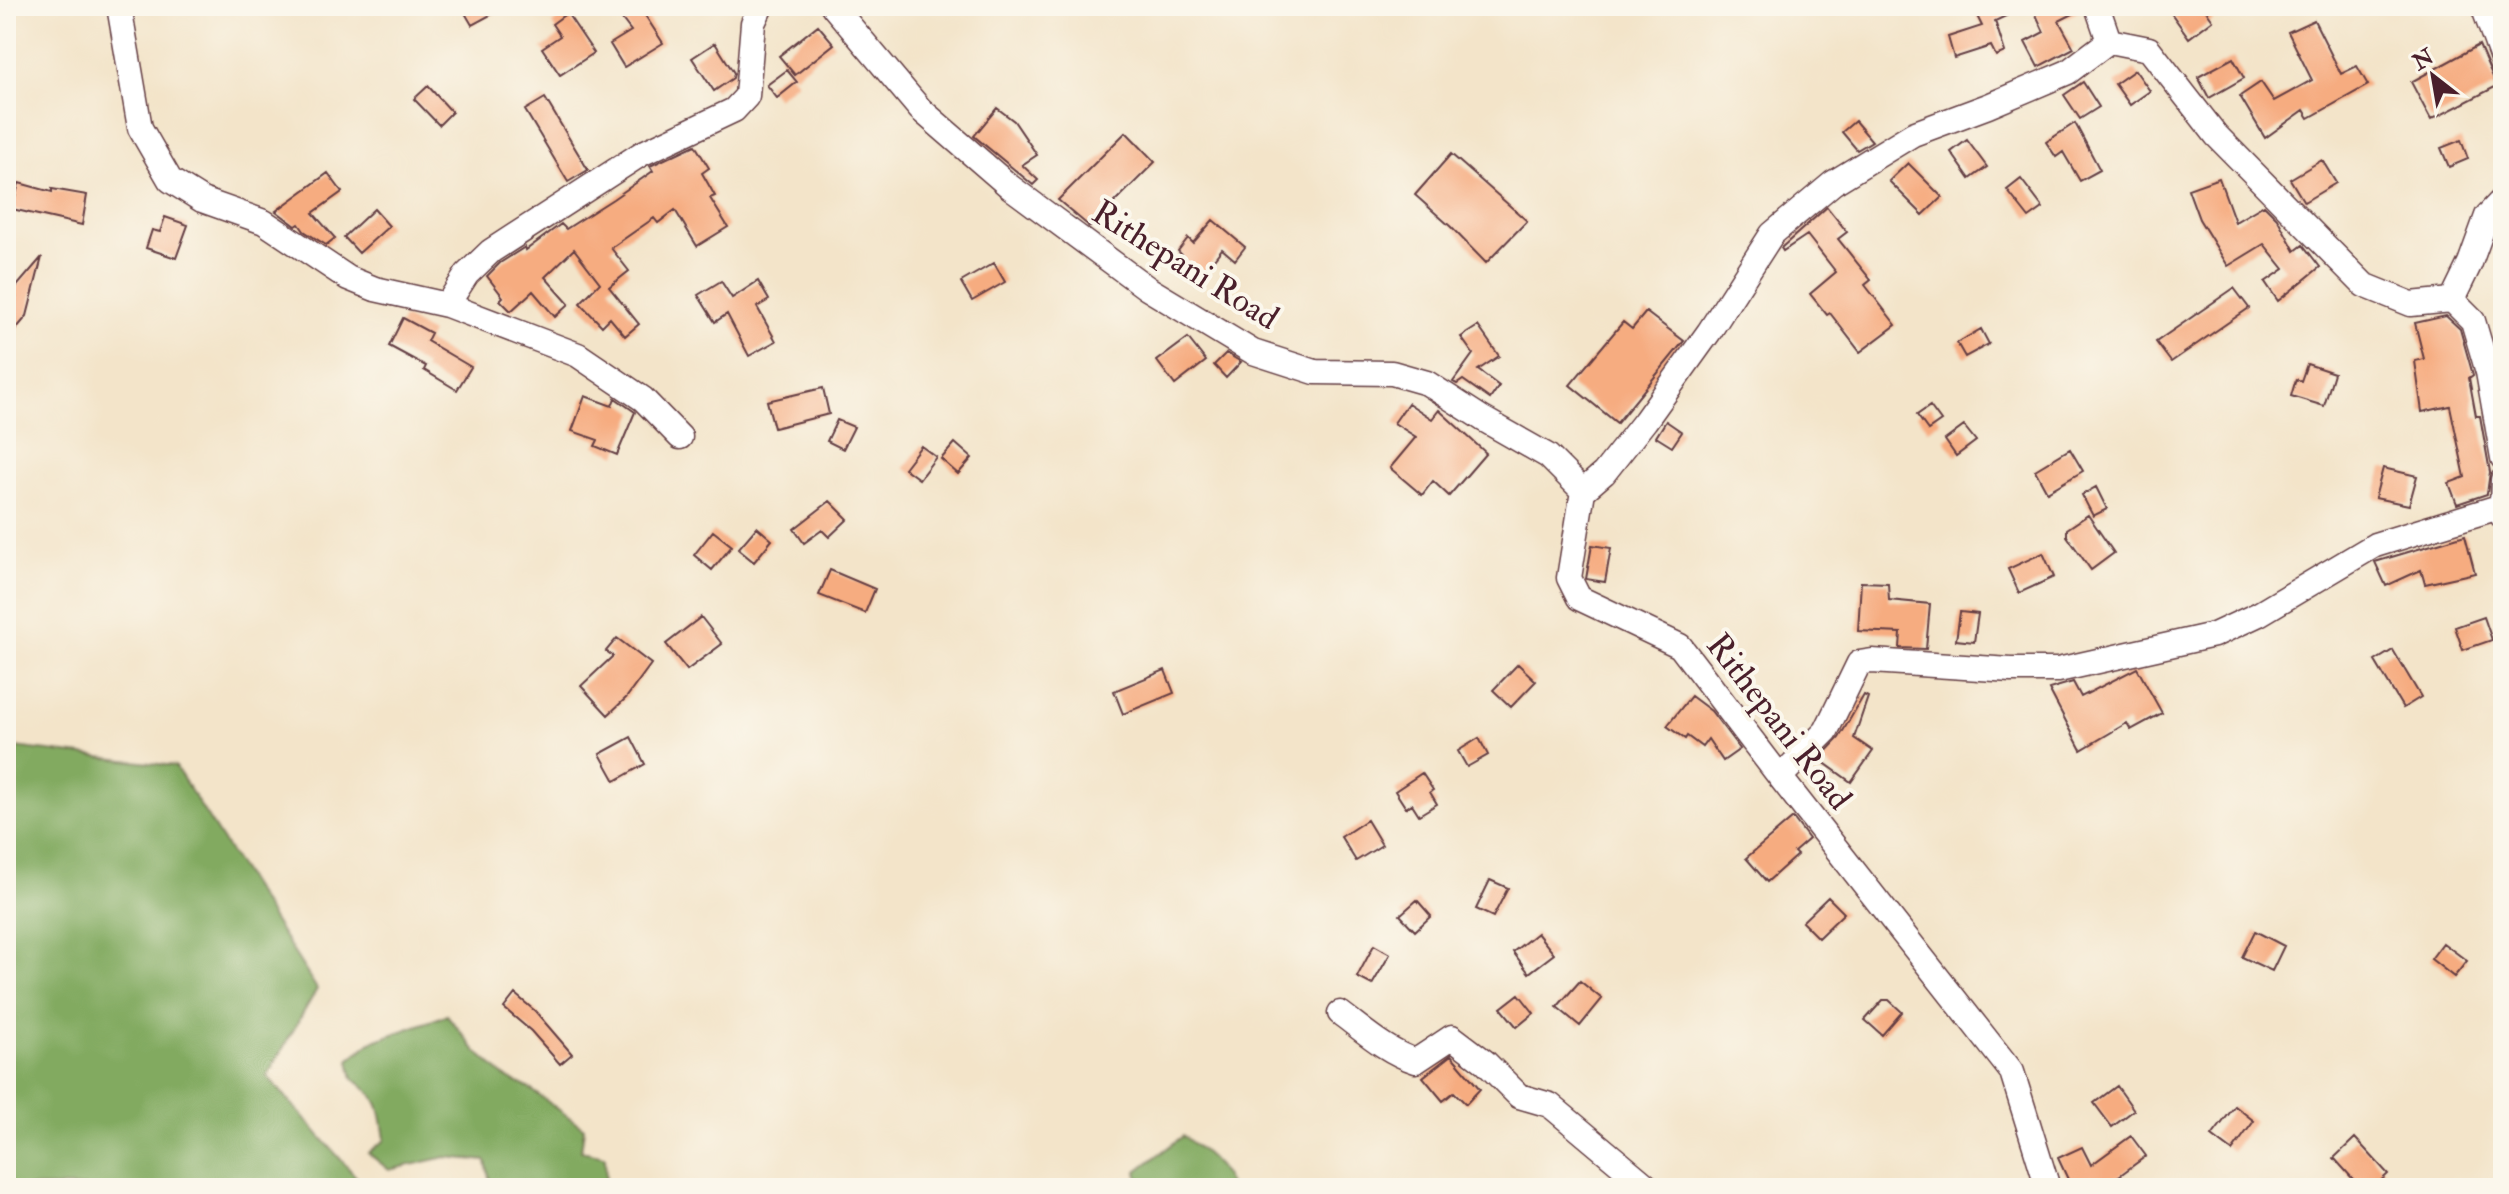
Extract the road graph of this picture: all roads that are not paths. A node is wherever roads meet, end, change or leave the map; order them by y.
1 (119, 6) edge
2 (761, 6) edge
3 (833, 6) edge
4 (2097, 6) edge
5 (2483, 6) edge
6 (2109, 41) junction
7 (2503, 61) edge
8 (2503, 199) edge
9 (2452, 300) junction
10 (447, 305) junction
11 (680, 437) dead end
12 (2503, 458) edge
13 (2503, 480) edge
14 (1583, 491) junction
15 (2502, 512) edge
16 (1780, 777) junction
17 (1340, 1013) dead end
18 (1649, 1188) edge
19 (2048, 1188) edge

1 - 10 street
2 - 10 street
3 - 14 street, Rithepani Road
4 - 6 street
5 - 7 street
6 - 9 street
6 - 14 street
8 - 9 street
9 - 12 street
10 - 11 street
13 - 15 street
14 - 16 street, Rithepani Road
15 - 16 street
16 - 19 street, Rithepani Road
17 - 18 street

